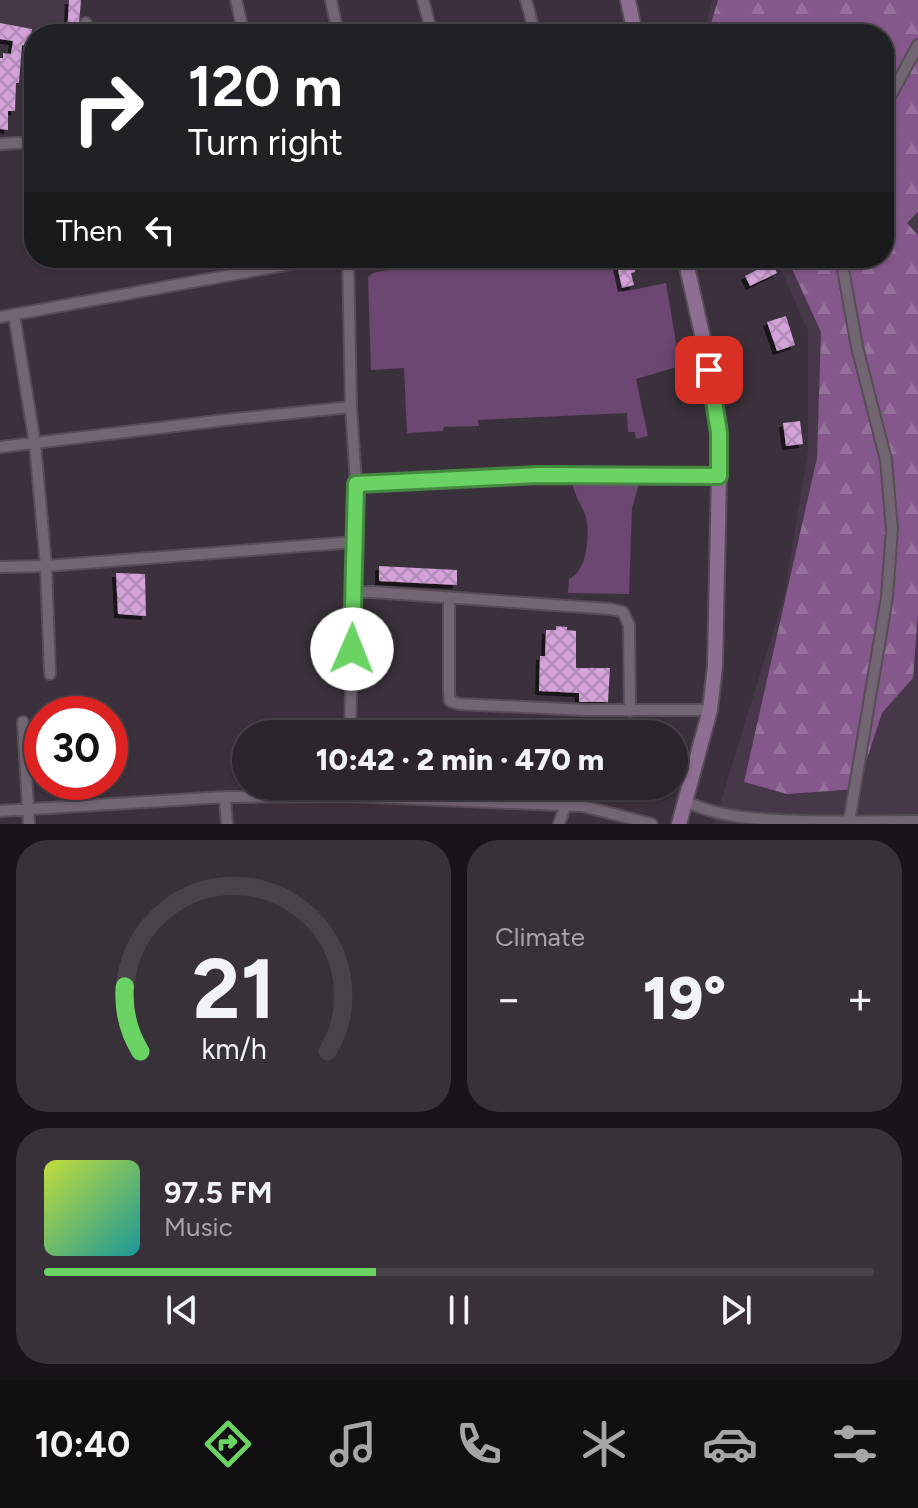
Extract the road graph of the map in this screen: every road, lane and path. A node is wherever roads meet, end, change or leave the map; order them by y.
1 (236, 0) edge
2 (331, 0) edge
3 (423, 0) edge
4 (526, 0) edge
5 (628, 0) edge
6 (242, 24) edge
7 (336, 24) edge
8 (429, 24) edge
9 (532, 24) edge
10 (633, 24) edge
11 (918, 45) edge
12 (894, 89) edge
13 (24, 143) edge
14 (0, 144) edge
15 (256, 268) edge
16 (348, 268) edge
17 (691, 268) edge
18 (843, 268) edge
19 (14, 315) junction
20 (0, 317) edge
21 (351, 407) junction
22 (35, 444) junction
23 (0, 447) edge
24 (719, 476) junction
25 (356, 484) junction
26 (355, 542) junction
27 (46, 566) junction
28 (0, 567) edge
29 (353, 592) junction
30 (449, 598) junction
31 (50, 674) dead end
32 (710, 710) junction
33 (630, 711) junction
34 (350, 720) edge
35 (23, 722) dead end
36 (225, 797) junction
37 (232, 797) edge
38 (499, 800) edge
39 (686, 802) junction
40 (566, 804) junction
41 (28, 810) junction
42 (0, 811) edge
43 (918, 821) edge
44 (849, 822) junction
45 (29, 824) edge
46 (227, 824) edge
47 (559, 824) edge
48 (652, 824) edge
49 (679, 824) edge

1 - 6 street
2 - 7 street
3 - 8 street
4 - 9 street
5 - 10 street
11 - 12 street
13 - 14 street
15 - 19 street
16 - 21 street
17 - 24 street
18 - 44 street
19 - 20 street
19 - 22 street
21 - 22 street
21 - 25 street
22 - 23 street
22 - 27 street
24 - 25 street
24 - 32 street
25 - 26 street
26 - 27 street
26 - 29 street
27 - 28 street
27 - 31 street
29 - 30 street
29 - 34 street
30 - 33 street
30 - 33 street
32 - 33 street
32 - 39 street
35 - 41 street
36 - 37 street
36 - 41 street
36 - 46 street
38 - 40 street
39 - 44 street
39 - 49 street
40 - 47 street
40 - 48 street
41 - 42 street
41 - 45 street
43 - 44 street

